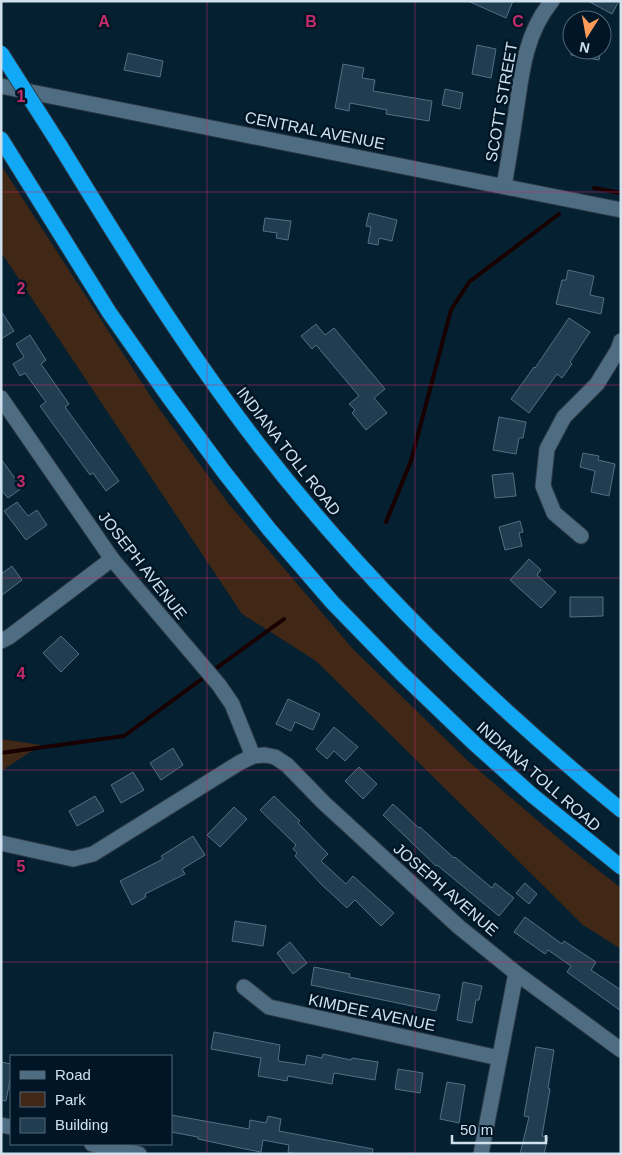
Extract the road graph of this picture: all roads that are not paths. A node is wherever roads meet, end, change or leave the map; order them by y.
1 (552, 1) edge
2 (1, 53) edge
3 (1, 86) edge
4 (1, 139) edge
5 (504, 186) junction
6 (621, 210) edge
7 (621, 341) edge
8 (1, 398) edge
9 (581, 536) dead end
10 (112, 560) junction
11 (1, 641) edge
12 (254, 756) junction
13 (621, 810) edge
14 (1, 843) edge
15 (621, 867) edge
16 (516, 973) junction
17 (244, 986) dead end
18 (621, 1050) edge
19 (499, 1058) junction
20 (97, 1145) edge
21 (139, 1154) edge
22 (481, 1154) edge

1 - 5 street, SCOTT STREET
2 - 13 highway, INDIANA TOLL ROAD, bridge
3 - 5 street, CENTRAL AVENUE
4 - 15 highway, INDIANA TOLL ROAD
5 - 6 street, CENTRAL AVENUE
7 - 9 street
8 - 10 street, JOSEPH AVENUE
10 - 11 street
10 - 12 street, JOSEPH AVENUE
12 - 14 street
12 - 16 street, JOSEPH AVENUE
16 - 18 street, JOSEPH AVENUE
16 - 19 street
17 - 19 street, KIMDEE AVENUE
19 - 22 street
20 - 21 street

